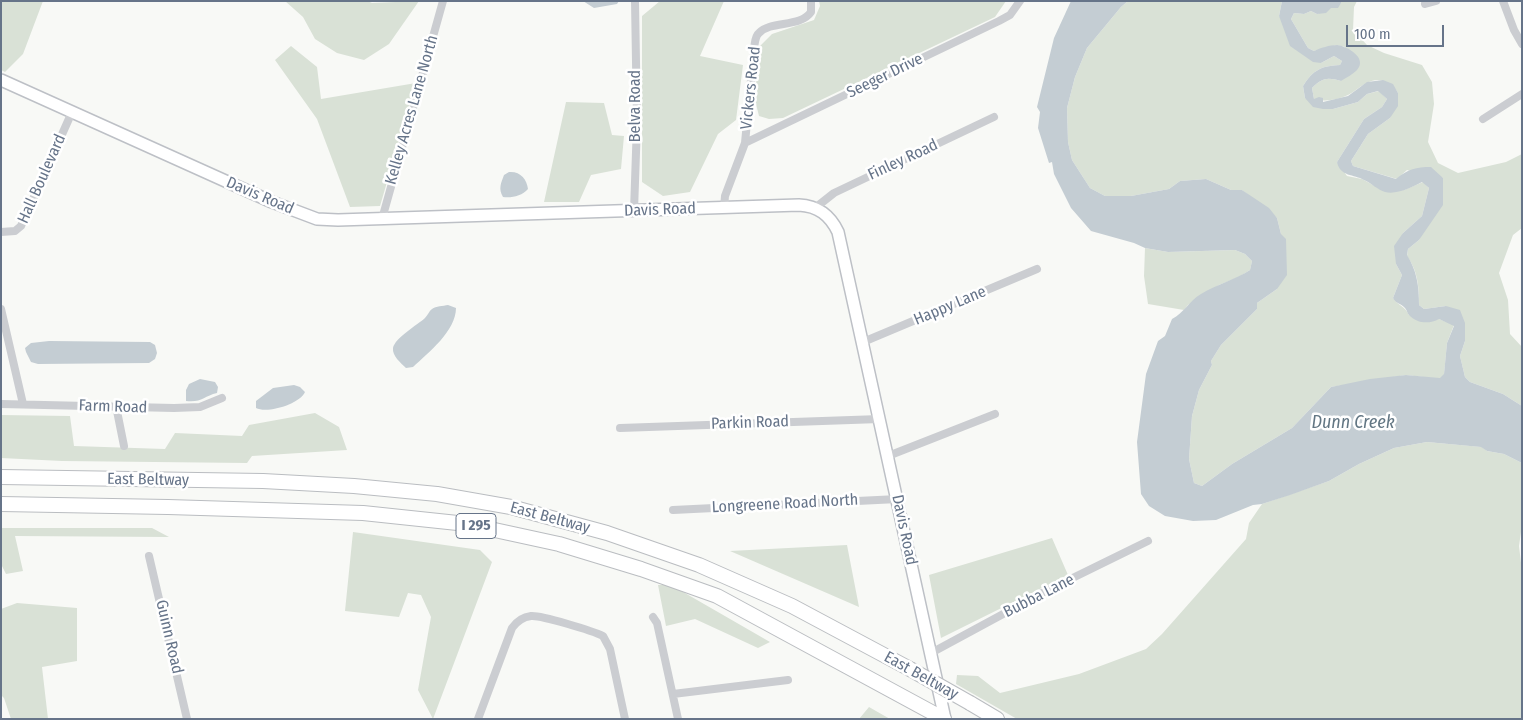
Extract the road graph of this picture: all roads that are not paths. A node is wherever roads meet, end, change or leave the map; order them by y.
1 (443, 1) edge
2 (635, 1) edge
3 (811, 1) edge
4 (1020, 1) edge
5 (1436, 1) edge
6 (1502, 1) edge
7 (1425, 4) dead end
8 (1522, 44) edge
9 (1, 80) edge
10 (1522, 94) edge
11 (72, 112) junction
12 (994, 116) dead end
13 (1483, 119) dead end
14 (745, 143) junction
15 (724, 208) junction
16 (815, 208) junction
17 (634, 211) junction
18 (382, 219) junction
19 (1, 232) edge
20 (1037, 269) dead end
21 (1, 309) edge
22 (863, 342) junction
23 (222, 398) dead end
24 (1, 404) edge
25 (23, 404) junction
26 (116, 406) junction
27 (995, 414) dead end
28 (880, 419) junction
29 (620, 428) dead end
30 (124, 446) dead end
31 (888, 456) junction
32 (1, 477) edge
33 (898, 499) junction
34 (1, 504) edge
35 (673, 510) dead end
36 (1148, 541) dead end
37 (149, 556) dead end
38 (518, 611) dead end
39 (653, 617) dead end
40 (522, 618) junction
41 (931, 653) junction
42 (788, 680) dead end
43 (673, 694) junction
44 (187, 719) edge
45 (478, 719) edge
46 (625, 719) edge
47 (678, 719) edge
48 (945, 719) edge
49 (997, 719) edge

1 - 18 street, Kelley Acres Lane North
2 - 17 street, Belva Road
3 - 14 street, Vickers Road
4 - 14 street, Seeger Drive
5 - 7 street
6 - 8 street
9 - 11 street, Davis Road
10 - 13 street
11 - 18 street, Davis Road
11 - 19 street, Hall Boulevard
12 - 16 street, Finley Road
14 - 15 street, Vickers Road
15 - 16 street, Davis Road
15 - 17 street, Davis Road
16 - 22 street, Davis Road
17 - 18 street, Davis Road
20 - 22 street, Happy Lane
21 - 25 street
22 - 28 street, Davis Road
23 - 26 street, Farm Road
24 - 25 street, Farm Road
25 - 26 street, Farm Road
26 - 30 street
27 - 31 street
28 - 29 street, Parkin Road
28 - 31 street, Davis Road
31 - 33 street, Davis Road
32 - 49 highway, East Beltway / I 295, bridge
33 - 35 street, Longreene Road North
33 - 41 street, Davis Road
34 - 48 highway, East Beltway / I 295
36 - 41 street, Bubba Lane
37 - 44 street, Guinn Road
38 - 40 street
39 - 43 street
40 - 45 street
40 - 46 street
41 - 48 street, Davis Road
42 - 43 street
43 - 47 street

